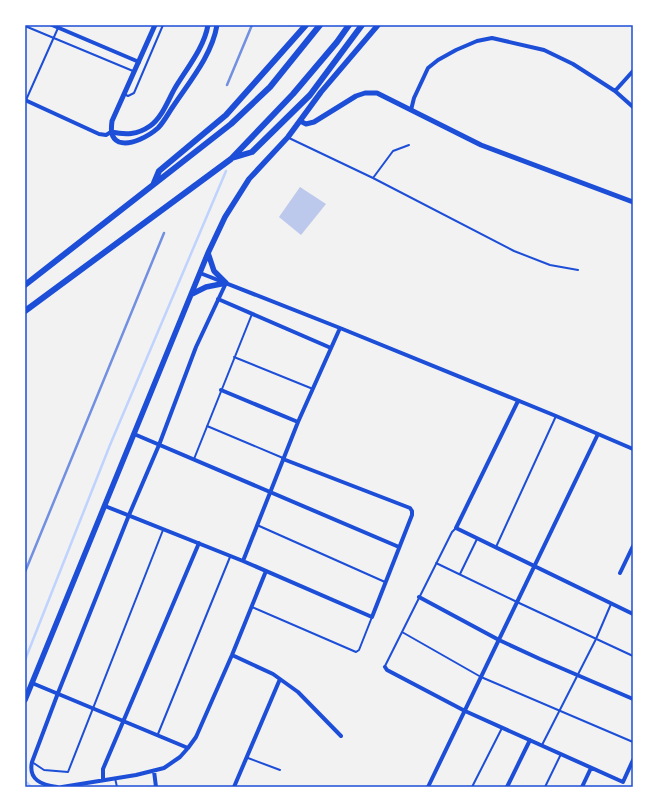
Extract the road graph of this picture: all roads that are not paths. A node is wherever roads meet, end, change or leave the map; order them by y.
1 (52, 25) edge
2 (155, 25) edge
3 (163, 25) edge
4 (208, 25) edge
5 (217, 25) edge
6 (306, 25) edge
7 (320, 25) edge
8 (349, 25) edge
9 (378, 25) edge
10 (25, 26) edge
11 (359, 27) edge
12 (58, 28) junction
13 (54, 39) junction
14 (139, 62) junction
15 (633, 71) edge
16 (134, 72) junction
17 (615, 91) junction
18 (124, 94) junction
19 (25, 100) edge
20 (633, 106) edge
21 (410, 110) junction
22 (300, 122) junction
23 (111, 132) junction
24 (288, 137) junction
25 (409, 145) dead end
26 (231, 159) junction
27 (373, 178) junction
28 (154, 184) junction
29 (633, 202) edge
30 (208, 253) junction
31 (578, 270) dead end
32 (200, 273) junction
33 (26, 284) edge
34 (226, 284) junction
35 (192, 294) junction
36 (218, 299) junction
37 (25, 311) edge
38 (252, 314) junction
39 (340, 328) junction
40 (331, 348) junction
41 (633, 355) edge
42 (234, 357) junction
43 (633, 359) edge
44 (313, 389) junction
45 (221, 390) junction
46 (518, 401) junction
47 (556, 416) junction
48 (298, 422) junction
49 (207, 426) junction
50 (134, 434) junction
51 (598, 434) junction
52 (159, 445) junction
53 (633, 450) edge
54 (284, 458) junction
55 (194, 460) junction
56 (270, 492) junction
57 (105, 506) junction
58 (129, 516) junction
59 (257, 525) junction
60 (456, 528) junction
61 (163, 529) junction
62 (478, 538) junction
63 (199, 543) junction
64 (633, 546) edge
65 (399, 547) junction
66 (496, 547) junction
67 (231, 556) junction
68 (243, 561) junction
69 (436, 563) junction
70 (535, 566) junction
71 (266, 571) junction
72 (620, 573) dead end
73 (460, 574) junction
74 (385, 582) junction
75 (419, 597) junction
76 (517, 602) junction
77 (611, 604) junction
78 (252, 607) junction
79 (633, 614) edge
80 (372, 617) junction
81 (402, 632) junction
82 (596, 639) junction
83 (499, 640) junction
84 (232, 655) junction
85 (633, 656) edge
86 (385, 667) joint
87 (577, 676) junction
88 (481, 677) junction
89 (280, 679) junction
90 (32, 683) junction
91 (58, 693) junction
92 (633, 699) edge
93 (25, 700) edge
94 (92, 707) junction
95 (465, 711) junction
96 (560, 711) junction
97 (124, 721) junction
98 (502, 728) junction
99 (158, 735) junction
100 (341, 736) dead end
101 (530, 740) junction
102 (633, 742) edge
103 (542, 746) junction
104 (188, 748) junction
105 (561, 754) junction
106 (247, 757) junction
107 (633, 760) edge
108 (32, 762) junction
109 (591, 768) junction
110 (280, 770) dead end
111 (154, 771) junction
112 (115, 778) junction
113 (103, 780) junction
114 (623, 782) junction
115 (79, 786) edge
116 (58, 787) edge
117 (62, 787) edge
118 (117, 787) edge
119 (156, 787) edge
120 (234, 787) edge
121 (428, 787) edge
122 (472, 787) edge
123 (507, 787) edge
124 (545, 787) edge
125 (582, 787) edge
126 (621, 787) edge

1 - 12 street
2 - 14 street
3 - 18 lane
4 - 23 street
5 - 23 street
6 - 28 highway
7 - 28 highway
8 - 26 highway
9 - 22 main road
10 - 13 lane
11 - 26 highway
12 - 13 lane
12 - 14 street
13 - 16 lane
13 - 19 lane
14 - 16 street
15 - 17 street
16 - 18 street
17 - 20 street
17 - 21 street
18 - 23 street
19 - 23 street
21 - 22 street
21 - 29 street
22 - 24 main road
24 - 27 lane
24 - 30 main road
25 - 27 lane
26 - 37 highway
27 - 31 lane
28 - 33 highway
30 - 32 main road
30 - 34 main road
32 - 34 street
32 - 35 main road
34 - 35 main road
34 - 36 street
34 - 39 street
35 - 50 main road
36 - 38 street
36 - 52 street
38 - 40 street
38 - 42 lane
39 - 40 street
39 - 46 street
40 - 44 street
41 - 43 lane
42 - 44 lane
42 - 45 lane
44 - 48 street
45 - 48 street
45 - 49 lane
46 - 47 street
46 - 60 street
47 - 51 street
47 - 66 lane
48 - 54 street
49 - 54 lane
49 - 55 lane
50 - 52 street
50 - 57 main road
51 - 53 street
51 - 70 street
52 - 55 street
52 - 58 street
54 - 56 street
54 - 65 street
55 - 56 street
56 - 59 street
56 - 65 street
57 - 58 street
57 - 90 main road
58 - 61 street
58 - 91 street
59 - 68 street
59 - 74 lane
60 - 62 street
60 - 69 lane
61 - 63 street
61 - 94 lane
62 - 66 street
62 - 73 lane
63 - 67 street
63 - 97 street
64 - 72 street
65 - 74 street
66 - 70 street
67 - 68 street
67 - 99 lane
68 - 71 street
69 - 73 lane
69 - 75 lane
70 - 76 street
70 - 77 street
71 - 78 street
71 - 80 street
73 - 76 lane
74 - 80 street
75 - 81 lane
75 - 83 street
76 - 82 lane
76 - 83 street
77 - 79 street
77 - 82 lane
78 - 80 lane
78 - 84 street
81 - 86 lane
81 - 88 lane
82 - 85 lane
82 - 87 lane
83 - 87 street
83 - 88 street
84 - 89 street
84 - 104 street
86 - 95 street
87 - 92 street
87 - 96 lane
88 - 95 street
88 - 96 lane
89 - 100 street
89 - 106 street
90 - 91 street
90 - 93 main road
91 - 94 street
91 - 108 street
94 - 97 street
94 - 108 lane
95 - 98 street
95 - 121 street
96 - 102 lane
96 - 103 lane
97 - 99 street
97 - 113 street
98 - 101 street
98 - 122 lane
99 - 104 street
101 - 103 street
101 - 123 street
103 - 105 street
104 - 111 street
105 - 109 street
105 - 124 lane
106 - 110 lane
106 - 120 street
107 - 114 street
108 - 116 street
109 - 114 street
109 - 125 street
111 - 112 street
111 - 119 street
112 - 113 street
112 - 118 lane
113 - 115 street
114 - 126 street
115 - 117 street

